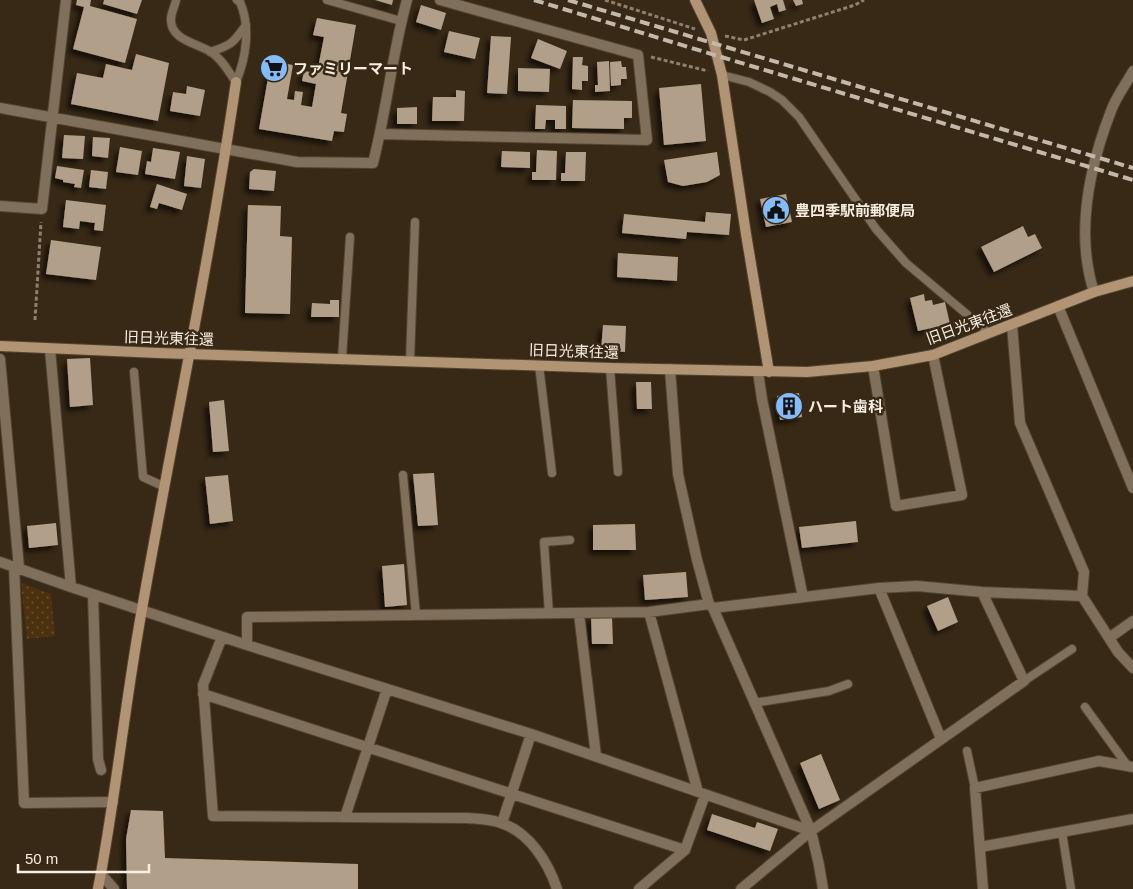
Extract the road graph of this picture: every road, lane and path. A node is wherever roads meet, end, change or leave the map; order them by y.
1 (66, 0) edge
2 (176, 0) edge
3 (236, 0) edge
4 (327, 0) edge
5 (407, 0) edge
6 (440, 0) edge
7 (605, 0) edge
8 (694, 0) edge
9 (864, 0) edge
10 (401, 21) junction
11 (247, 23) junction
12 (712, 33) junction
13 (210, 52) junction
14 (638, 54) junction
15 (1133, 71) edge
16 (722, 75) junction
17 (236, 82) junction
18 (0, 108) edge
19 (51, 117) junction
20 (380, 134) junction
21 (226, 149) junction
22 (0, 206) edge
23 (42, 209) junction
24 (415, 222) dead end
25 (350, 237) dead end
26 (1133, 282) edge
27 (1094, 292) junction
28 (1058, 306) junction
29 (35, 320) dead end
30 (1012, 325) junction
31 (989, 333) junction
32 (0, 346) edge
33 (50, 349) junction
34 (190, 354) junction
35 (933, 355) junction
36 (0, 358) edge
37 (342, 358) junction
38 (410, 361) junction
39 (539, 365) junction
40 (873, 366) junction
41 (610, 368) junction
42 (670, 369) junction
43 (134, 372) dead end
44 (758, 372) junction
45 (770, 372) junction
46 (618, 472) dead end
47 (552, 473) dead end
48 (403, 474) dead end
49 (165, 487) junction
50 (1133, 488) edge
51 (570, 540) dead end
52 (0, 562) edge
53 (16, 567) junction
54 (71, 587) junction
55 (880, 588) junction
56 (982, 592) junction
57 (92, 594) junction
58 (1082, 596) junction
59 (803, 597) junction
60 (712, 606) junction
61 (142, 610) junction
62 (649, 612) junction
63 (549, 614) junction
64 (579, 614) junction
65 (416, 615) junction
66 (1133, 622) edge
67 (222, 637) junction
68 (1110, 638) junction
69 (247, 645) junction
70 (1072, 648) dead end
71 (1133, 668) edge
72 (1024, 681) junction
73 (848, 684) dead end
74 (386, 689) junction
75 (203, 694) junction
76 (754, 703) junction
77 (1084, 707) dead end
78 (531, 734) junction
79 (941, 739) junction
80 (368, 746) junction
81 (967, 751) dead end
82 (596, 756) junction
83 (1130, 766) edge
84 (101, 770) dead end
85 (975, 788) junction
86 (702, 793) junction
87 (512, 794) junction
88 (113, 802) junction
89 (345, 817) junction
90 (1133, 819) edge
91 (502, 823) junction
92 (811, 831) junction
93 (1062, 832) junction
94 (980, 847) junction
95 (685, 850) junction
96 (101, 874) junction
97 (98, 889) edge
98 (114, 889) edge
99 (557, 889) edge
100 (639, 889) edge
101 (741, 889) edge
102 (823, 889) edge
103 (983, 889) edge
104 (1071, 889) edge

1 - 19 street
2 - 13 lane
3 - 11 lane
4 - 10 lane
5 - 10 street
6 - 14 street
7 - 12 path
8 - 12 street
9 - 12 path
10 - 20 street
11 - 13 lane
11 - 17 lane
12 - 16 street
13 - 17 lane
14 - 16 path
14 - 20 street
15 - 27 street
16 - 31 lane
16 - 45 street
17 - 21 street
18 - 19 street
19 - 21 street
19 - 23 street
20 - 21 street
21 - 34 street
22 - 23 street
23 - 29 path
24 - 38 lane
25 - 37 lane
26 - 27 street, 旧日光東往還
27 - 28 street, 旧日光東往還
28 - 30 street, 旧日光東往還
28 - 50 street
30 - 31 street, 旧日光東往還
30 - 58 street
31 - 35 street, 旧日光東往還
32 - 33 street, 旧日光東往還
33 - 34 street, 旧日光東往還
33 - 54 street
34 - 37 street, 旧日光東往還
34 - 49 street
35 - 40 street, 旧日光東往還
35 - 40 street
36 - 53 street
37 - 38 street, 旧日光東往還
38 - 39 street, 旧日光東往還
39 - 41 street, 旧日光東往還
39 - 47 lane
40 - 45 street, 旧日光東往還
41 - 42 street, 旧日光東往還
41 - 46 lane
42 - 44 street, 旧日光東往還
42 - 60 street
43 - 49 lane
44 - 45 street, 旧日光東往還
44 - 59 street
48 - 65 lane
49 - 61 street
51 - 63 lane
52 - 53 street
53 - 54 street
53 - 88 street
54 - 57 street
55 - 56 street
55 - 59 street
55 - 79 street
56 - 58 street
56 - 72 street
57 - 61 street
57 - 84 street
58 - 68 street
59 - 60 street
60 - 62 street
60 - 76 street
61 - 67 street
61 - 88 street
62 - 64 street
62 - 86 street
63 - 64 street
63 - 65 street
64 - 82 street
65 - 69 street
66 - 68 street
67 - 69 street
67 - 75 street
68 - 71 street
69 - 74 street
70 - 72 lane
72 - 79 street
73 - 76 lane
74 - 78 street
74 - 80 street
75 - 80 street
75 - 89 street
76 - 92 street
77 - 83 lane
78 - 82 street
78 - 87 street
79 - 92 street
80 - 87 street
80 - 89 street
81 - 85 lane
82 - 86 street
83 - 85 street
85 - 94 street
86 - 92 street
86 - 95 street
87 - 91 street
87 - 95 street
88 - 96 street
89 - 91 street
90 - 93 street
91 - 99 street
92 - 101 street
92 - 102 street
93 - 94 street
93 - 104 lane
94 - 103 street
95 - 100 street
96 - 97 street
96 - 98 street

